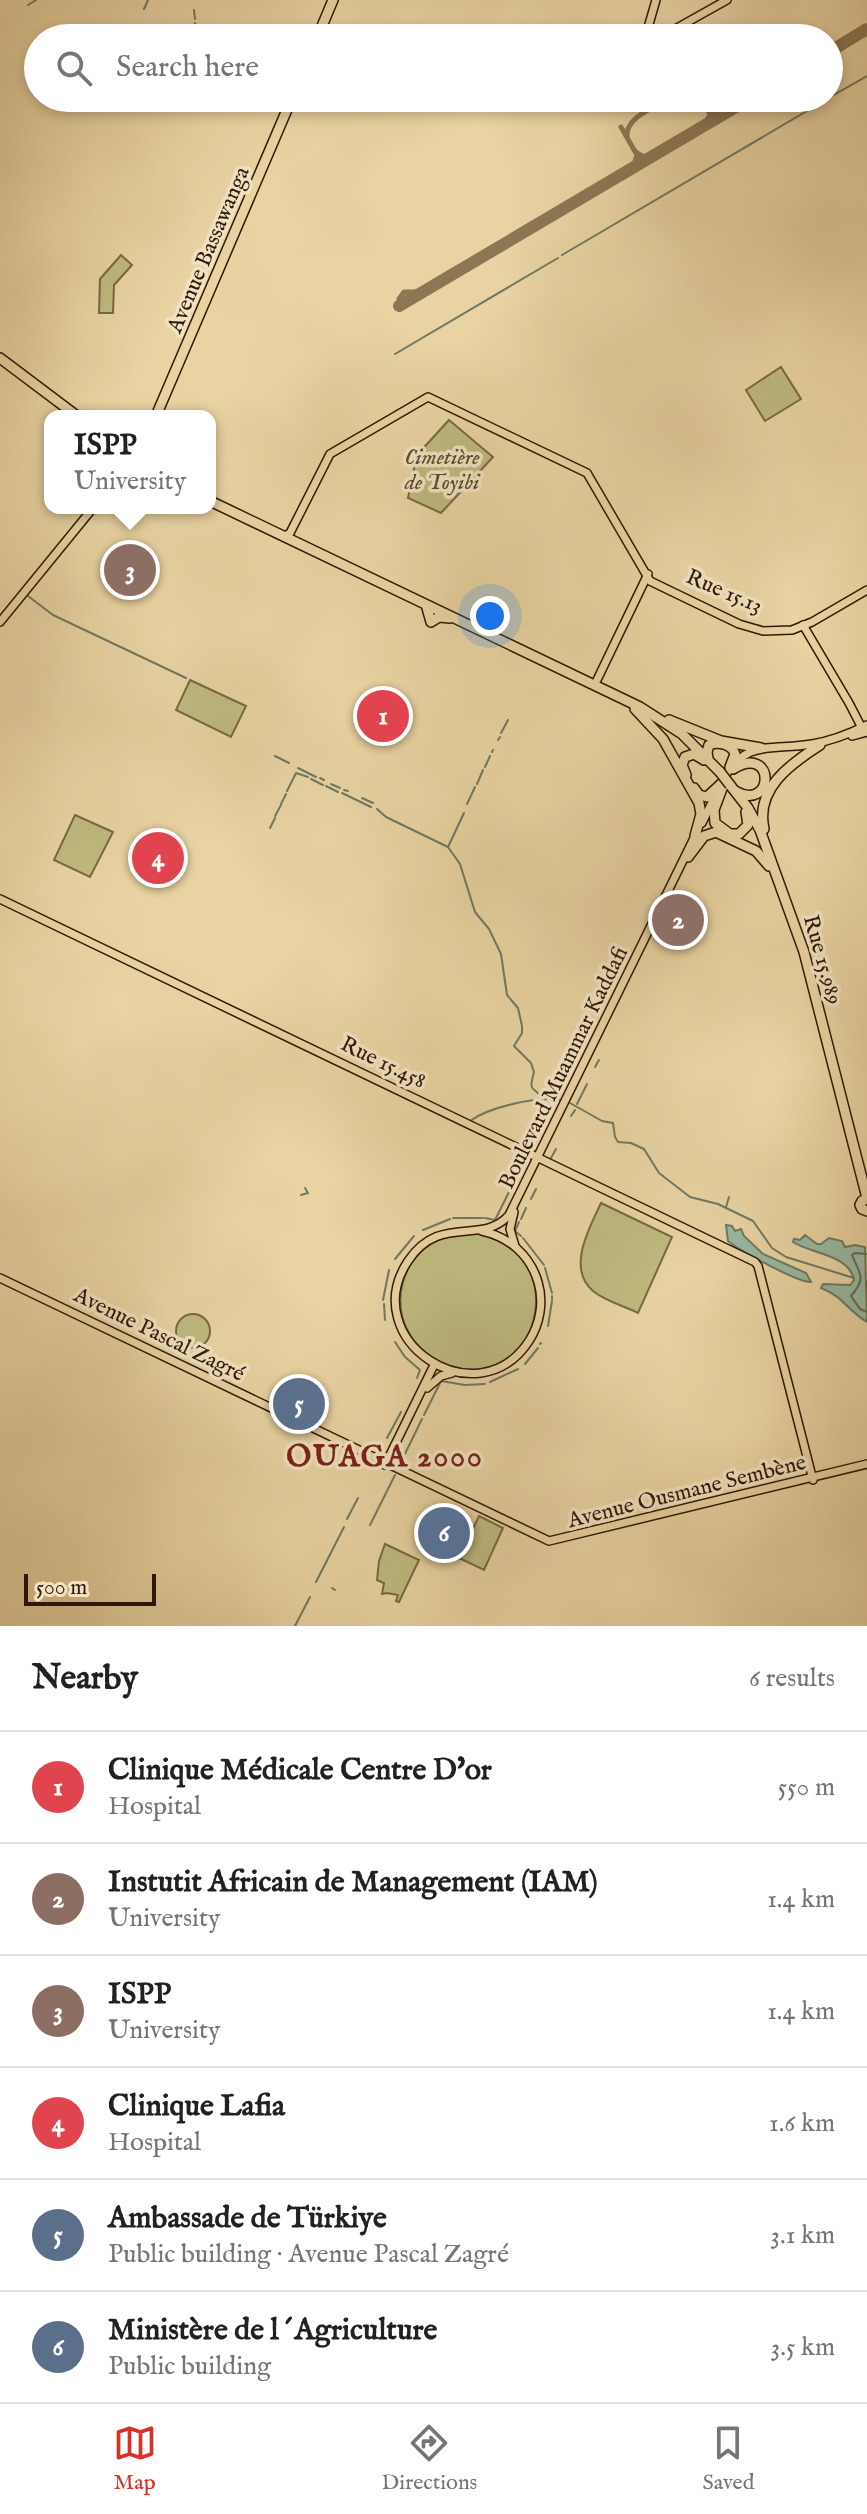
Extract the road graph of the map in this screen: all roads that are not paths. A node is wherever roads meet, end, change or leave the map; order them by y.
1 (333, 0) edge
2 (657, 0) edge
3 (725, 0) edge
4 (323, 24) edge
5 (654, 24) edge
6 (678, 24) edge
7 (286, 112) edge
8 (0, 360) edge
9 (66, 410) edge
10 (159, 410) edge
11 (216, 505) edge
12 (86, 514) edge
13 (283, 537) junction
14 (647, 576) junction
15 (867, 588) edge
16 (434, 610) junction
17 (0, 620) edge
18 (803, 624) junction
19 (576, 676) junction
20 (597, 680) junction
21 (610, 693) junction
22 (638, 708) junction
23 (864, 727) edge
24 (820, 745) junction
25 (759, 749) junction
26 (708, 760) junction
27 (726, 779) junction
28 (742, 805) junction
29 (695, 836) junction
30 (688, 857) junction
31 (773, 871) junction
32 (0, 899) edge
33 (538, 1157) junction
34 (865, 1206) edge
35 (482, 1231) junction
36 (516, 1247) junction
37 (0, 1279) edge
38 (419, 1354) junction
39 (436, 1366) junction
40 (456, 1372) junction
41 (426, 1387) junction
42 (387, 1465) junction
43 (867, 1465) edge
44 (813, 1479) junction

1 - 4 highway
2 - 5 main road
3 - 6 main road
7 - 10 highway, Avenue Bassawanga
8 - 9 highway
11 - 13 highway
12 - 17 main road
13 - 14 main road
13 - 16 highway
14 - 18 main road, Rue 15.13
14 - 20 main road
15 - 18 main road, Rue 15.13
16 - 19 highway
16 - 22 highway
18 - 23 main road
19 - 20 main road
19 - 21 highway
20 - 21 main road
21 - 22 highway
22 - 25 highway
22 - 26 highway
22 - 29 highway
23 - 24 main road
23 - 25 main road
24 - 25 main road
24 - 31 highway
25 - 27 main road, Boulevard Muammar Kaddafi
26 - 27 highway
26 - 27 highway
26 - 27 highway
27 - 28 highway
27 - 28 highway
27 - 29 main road, Boulevard Muammar Kaddafi
27 - 30 main road, Boulevard Muammar Kaddafi
27 - 31 highway
28 - 31 highway
29 - 33 main road, Boulevard Muammar Kaddafi
30 - 31 highway
30 - 33 main road, Boulevard Muammar Kaddafi
31 - 34 highway
31 - 34 highway, Rue 15.989
32 - 33 main road, Rue 15.458
33 - 35 main road, Boulevard Muammar Kaddafi
33 - 36 main road, Boulevard Muammar Kaddafi
33 - 44 main road, Rue 15.458
35 - 36 main road
35 - 38 main road
36 - 40 main road
37 - 42 main road, Avenue Pascal Zagré
38 - 39 main road
38 - 41 main road
39 - 40 main road
39 - 41 main road
40 - 41 main road
41 - 42 main road
42 - 44 main road, Avenue Ousmane Sembène
43 - 44 main road, Avenue Ousmane Sembène

